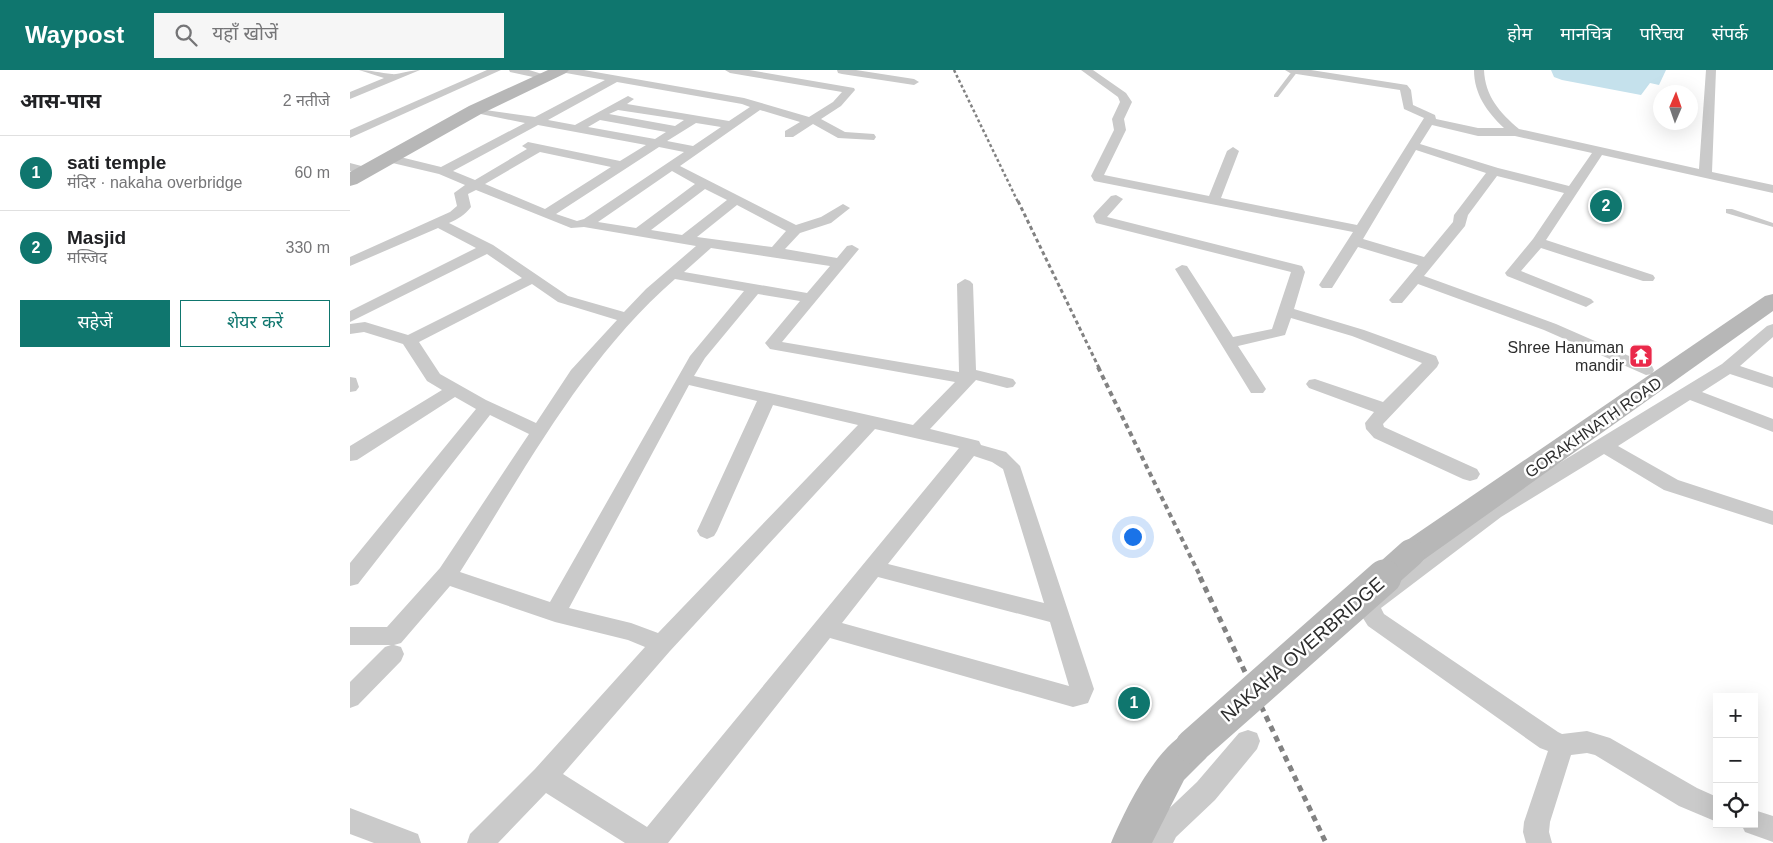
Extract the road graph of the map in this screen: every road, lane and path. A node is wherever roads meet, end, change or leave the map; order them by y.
1 (364, 70) edge
2 (415, 70) edge
3 (496, 70) edge
4 (514, 70) edge
5 (566, 70) edge
6 (730, 70) edge
7 (787, 70) edge
8 (843, 70) edge
9 (1086, 70) edge
10 (1293, 70) edge
11 (1479, 70) edge
12 (1710, 70) edge
13 (554, 73) edge
14 (1332, 73) edge
15 (775, 77) junction
16 (395, 78) junction
17 (615, 79) junction
18 (914, 82) dead end
19 (653, 85) junction
20 (822, 85) junction
21 (350, 96) edge
22 (1276, 96) dead end
23 (760, 105) junction
24 (617, 106) junction
25 (475, 110) junction
26 (599, 116) junction
27 (694, 119) junction
28 (810, 119) junction
29 (535, 121) junction
30 (1429, 121) junction
31 (732, 125) junction
32 (576, 129) junction
33 (676, 130) junction
34 (1515, 132) junction
35 (350, 134) edge
36 (789, 134) dead end
37 (870, 137) dead end
38 (500, 140) junction
39 (656, 143) junction
40 (1412, 145) junction
41 (538, 148) junction
42 (695, 150) junction
43 (1600, 151) junction
44 (1233, 152) dead end
45 (388, 158) junction
46 (622, 165) junction
47 (672, 166) junction
48 (357, 169) edge
49 (442, 171) junction
50 (1494, 171) junction
51 (1705, 174) junction
52 (350, 180) edge
53 (704, 183) junction
54 (476, 185) junction
55 (1773, 189) edge
56 (1573, 191) junction
57 (736, 199) junction
58 (1116, 199) dead end
59 (1213, 202) junction
60 (844, 208) dead end
61 (1729, 212) dead end
62 (546, 214) junction
63 (438, 222) junction
64 (589, 222) junction
65 (1773, 225) edge
66 (795, 230) junction
67 (638, 233) junction
68 (1358, 236) junction
69 (684, 240) junction
70 (1538, 242) junction
71 (708, 243) junction
72 (488, 248) junction
73 (852, 249) dead end
74 (775, 252) junction
75 (350, 262) edge
76 (839, 263) junction
77 (1427, 263) junction
78 (1182, 269) dead end
79 (672, 274) junction
80 (533, 278) junction
81 (1415, 278) junction
82 (1648, 278) dead end
83 (965, 284) dead end
84 (1327, 285) dead end
85 (755, 288) junction
86 (810, 298) junction
87 (1397, 300) dead end
88 (1586, 302) dead end
89 (1286, 312) junction
90 (1771, 313) edge
91 (350, 317) edge
92 (627, 318) junction
93 (350, 329) edge
94 (408, 341) junction
95 (1229, 343) junction
96 (1728, 368) junction
97 (1646, 370) dead end
98 (969, 376) junction
99 (684, 379) junction
100 (350, 382) edge
101 (1007, 383) dead end
102 (1773, 383) edge
103 (1315, 384) dead end
104 (350, 387) edge
105 (1257, 389) dead end
106 (454, 390) junction
107 (1688, 393) junction
108 (767, 398) junction
109 (486, 408) junction
110 (1387, 410) junction
111 (870, 423) junction
112 (1773, 426) edge
113 (540, 432) junction
114 (916, 433) junction
115 (1604, 446) junction
116 (970, 448) junction
117 (350, 455) edge
118 (1470, 474) dead end
119 (1773, 518) edge
120 (707, 531) dead end
121 (1411, 553) joint
122 (358, 557) edge
123 (873, 568) junction
124 (448, 574) junction
125 (350, 578) edge
126 (555, 613) junction
127 (1059, 616) junction
128 (825, 627) junction
129 (350, 636) edge
130 (662, 644) junction
131 (393, 654) dead end
132 (350, 698) edge
133 (1248, 741) dead end
134 (1562, 744) junction
135 (544, 777) junction
136 (1713, 808) edge
137 (350, 821) edge
138 (1758, 824) edge
139 (1773, 829) edge
140 (400, 842) edge
141 (480, 843) edge
142 (650, 843) edge
143 (1131, 843) edge
144 (1159, 843) edge
145 (1539, 843) edge

1 - 16 street
2 - 16 street
3 - 35 street
4 - 13 street
5 - 17 street
6 - 15 street
7 - 15 street
8 - 18 street
8 - 20 street
9 - 59 street
10 - 14 street
10 - 22 lane
11 - 34 street
12 - 51 street
13 - 25 street
14 - 30 street
15 - 20 street
16 - 21 street
17 - 19 street
17 - 29 street
19 - 23 street
19 - 24 street
20 - 28 street
23 - 28 street
23 - 31 street
24 - 26 street
24 - 27 street
25 - 29 street
25 - 45 street
26 - 32 street
26 - 33 street
27 - 31 street
27 - 33 street
28 - 36 street
28 - 37 street
29 - 32 street
29 - 38 street
30 - 34 street
30 - 40 street
31 - 42 street
32 - 39 street
33 - 39 street
34 - 43 street
38 - 41 street
38 - 49 street
39 - 42 street
39 - 46 street
40 - 50 street
40 - 68 street
41 - 46 street
41 - 54 street
42 - 47 street
43 - 51 street
43 - 56 street
44 - 59 street
45 - 48 street
45 - 49 street
46 - 62 street
47 - 53 street
47 - 64 street
48 - 52 street
49 - 54 street
50 - 56 street
50 - 77 street
51 - 55 street
53 - 57 street
53 - 67 street
54 - 62 street
54 - 63 street
56 - 70 street
57 - 66 street
57 - 69 street
58 - 89 street
59 - 68 street
60 - 66 street
61 - 65 lane
62 - 64 street
63 - 72 street
63 - 75 street
64 - 67 street
66 - 74 street
67 - 69 street
68 - 77 street
68 - 84 street
69 - 71 street
70 - 82 street
70 - 88 street
71 - 74 street
71 - 79 street
72 - 80 street
72 - 91 street
73 - 76 street
74 - 76 street
76 - 86 street
77 - 81 street
78 - 95 street
79 - 85 street
79 - 92 street
80 - 92 street
80 - 94 street
81 - 87 street
81 - 97 street
83 - 98 street
85 - 86 street
85 - 99 street
86 - 98 street
89 - 95 street
89 - 110 street
90 - 96 street
90 - 121 street, GORAKHNATH ROAD
92 - 113 street
93 - 94 street
94 - 106 street
95 - 105 street
96 - 102 street
96 - 107 street
98 - 101 street
98 - 114 street
99 - 108 street
99 - 126 street
100 - 104 street
103 - 110 street
106 - 109 street
106 - 117 street
107 - 112 street
107 - 115 street
108 - 111 street
108 - 120 street
109 - 113 street
109 - 122 street
110 - 118 street
111 - 114 street
111 - 130 street
113 - 124 street
114 - 116 street
115 - 119 street
115 - 134 street
116 - 123 street
116 - 127 street
121 - 143 street, NAKAHA OVERBRIDGE, bridge
122 - 125 street
123 - 127 street
123 - 128 street
124 - 126 street
124 - 129 street
126 - 130 street
127 - 128 street
128 - 142 street
130 - 135 street
131 - 132 street
133 - 144 street
134 - 136 street
134 - 145 street
135 - 141 street
135 - 142 street
137 - 140 street
138 - 139 street

